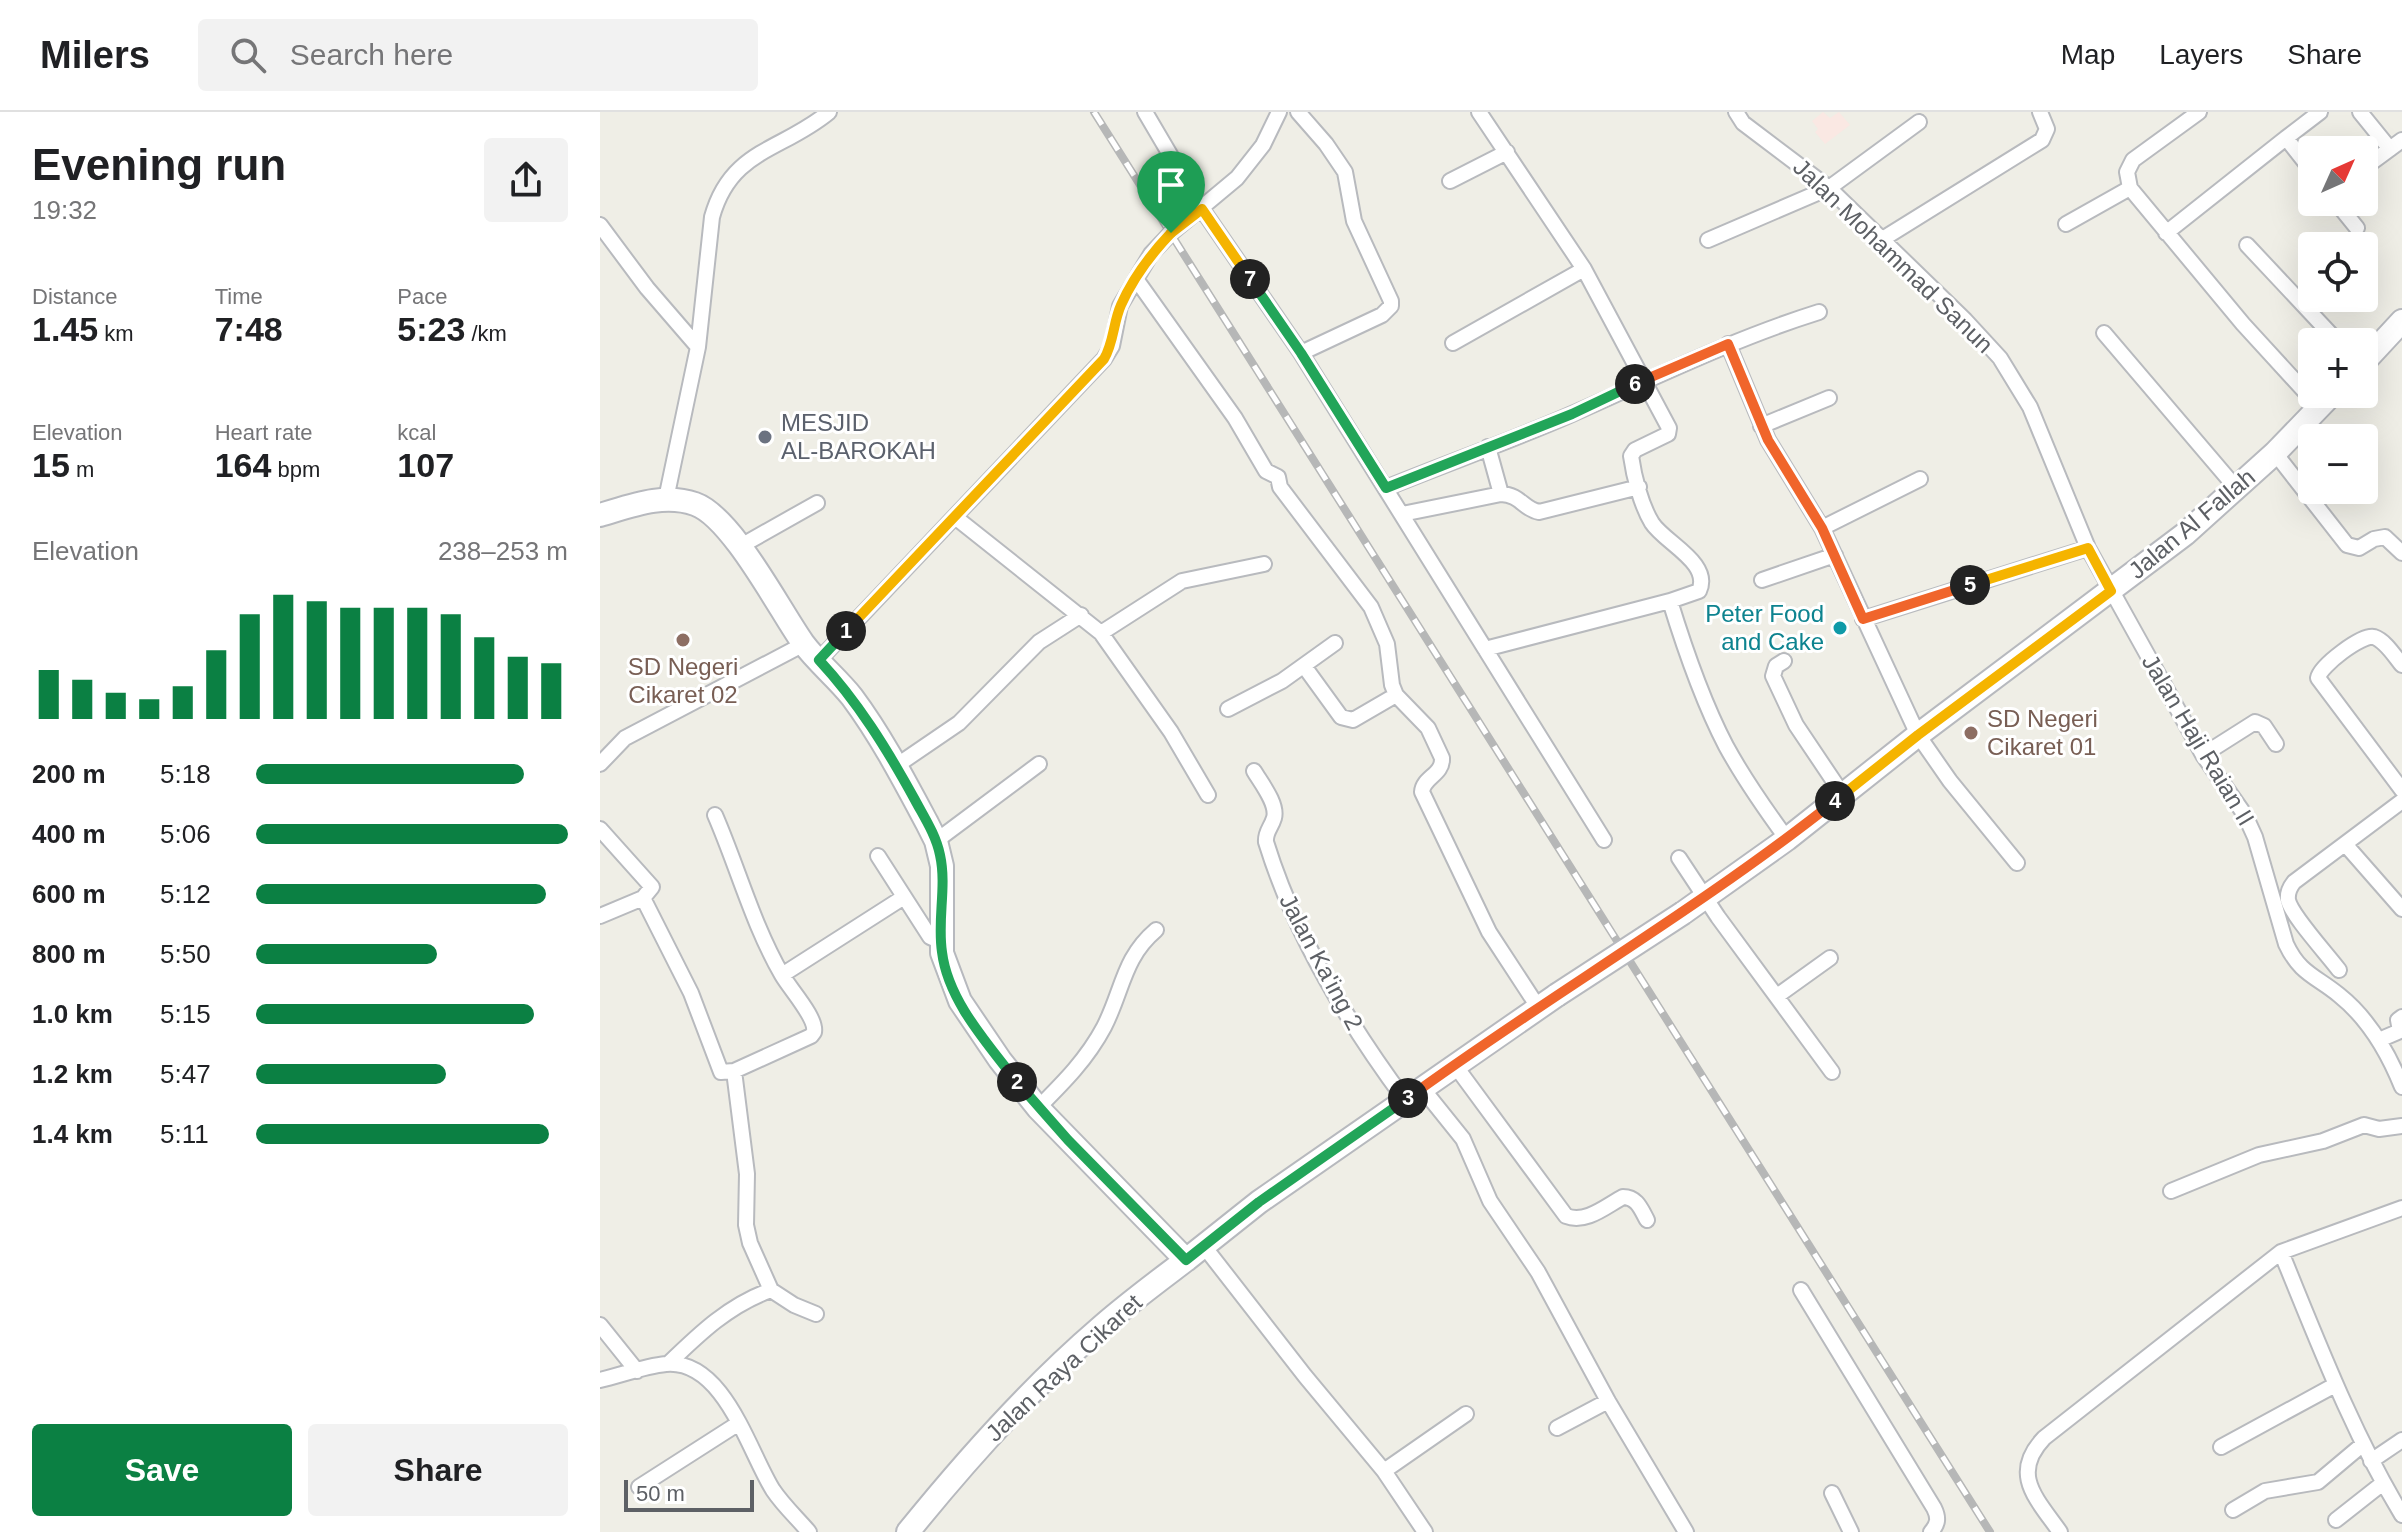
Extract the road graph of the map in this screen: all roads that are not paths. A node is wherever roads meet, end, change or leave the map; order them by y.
1 (829, 112) edge
2 (1145, 112) edge
3 (1279, 112) edge
4 (1298, 112) edge
5 (1479, 112) edge
6 (1736, 112) edge
7 (2040, 112) edge
8 (2320, 112) edge
9 (2360, 112) edge
10 (2196, 113) edge
11 (1919, 122) dead end
12 (2286, 138) junction
13 (2396, 144) edge
14 (1507, 152) junction
15 (2298, 153) edge
16 (2378, 158) edge
17 (1450, 181) dead end
18 (1829, 188) junction
19 (2130, 188) junction
20 (1202, 209) junction
21 (2347, 216) edge
22 (2066, 224) dead end
23 (600, 225) edge
24 (2357, 228) dead end
25 (2166, 233) junction
26 (1708, 240) dead end
27 (1881, 240) junction
28 (2247, 245) dead end
29 (1584, 269) junction
30 (1136, 279) junction
31 (1819, 312) dead end
32 (2325, 328) edge
33 (2400, 328) edge
34 (2104, 333) dead end
35 (1453, 343) dead end
36 (1728, 344) junction
37 (698, 347) junction
38 (2378, 349) edge
39 (1301, 353) junction
40 (2298, 374) edge
41 (1644, 380) junction
42 (1829, 398) dead end
43 (2318, 408) edge
44 (1761, 426) junction
45 (1488, 447) junction
46 (2275, 453) junction
47 (1920, 479) dead end
48 (1639, 487) junction
49 (1386, 488) junction
50 (2237, 489) junction
51 (1501, 494) junction
52 (666, 499) junction
53 (817, 503) dead end
54 (1402, 514) junction
55 (600, 515) edge
56 (955, 517) junction
57 (1822, 528) junction
58 (739, 547) junction
59 (2088, 548) junction
60 (2402, 553) edge
61 (1835, 555) junction
62 (1264, 564) dead end
63 (1762, 580) dead end
64 (2111, 591) junction
65 (1670, 601) junction
66 (1081, 615) junction
67 (1863, 619) junction
68 (1101, 633) junction
69 (1335, 643) dead end
70 (1485, 649) junction
71 (811, 652) junction
72 (1784, 661) dead end
73 (2402, 665) edge
74 (1304, 666) junction
75 (1396, 695) junction
76 (1228, 709) dead end
77 (1918, 735) junction
78 (2276, 744) dead end
79 (2203, 755) junction
80 (600, 764) edge
81 (1039, 764) dead end
82 (896, 766) junction
83 (1254, 771) dead end
84 (2402, 790) edge
85 (1208, 795) dead end
86 (1843, 795) junction
87 (2402, 801) edge
88 (715, 815) dead end
89 (600, 829) edge
90 (1787, 839) junction
91 (1604, 840) dead end
92 (936, 841) junction
93 (2345, 844) junction
94 (878, 856) dead end
95 (1679, 858) dead end
96 (2017, 863) dead end
97 (1705, 896) junction
98 (904, 897) junction
99 (643, 898) junction
100 (2402, 909) edge
101 (600, 916) edge
102 (1156, 930) dead end
103 (941, 942) junction
104 (1830, 958) dead end
105 (2339, 970) dead end
106 (782, 975) junction
107 (1777, 996) junction
108 (1548, 1001) junction
109 (2402, 1017) edge
110 (2379, 1040) junction
111 (1454, 1064) junction
112 (734, 1071) junction
113 (1832, 1072) dead end
114 (2402, 1087) edge
115 (1414, 1094) junction
116 (1038, 1108) junction
117 (2402, 1126) edge
118 (2171, 1191) dead end
119 (2402, 1208) edge
120 (1647, 1220) dead end
121 (1194, 1252) junction
122 (2281, 1252) junction
123 (771, 1290) junction
124 (1801, 1290) dead end
125 (816, 1314) dead end
126 (600, 1325) edge
127 (668, 1364) junction
128 (637, 1371) junction
129 (600, 1380) edge
130 (2335, 1385) junction
131 (1608, 1401) junction
132 (1466, 1414) dead end
133 (739, 1423) junction
134 (1557, 1428) dead end
135 (2402, 1440) edge
136 (2362, 1445) junction
137 (2221, 1447) dead end
138 (2371, 1461) junction
139 (1384, 1471) junction
140 (2383, 1483) junction
141 (639, 1487) dead end
142 (1832, 1493) dead end
143 (2233, 1510) dead end
144 (2402, 1515) edge
145 (2336, 1520) dead end
146 (809, 1532) edge
147 (908, 1532) edge
148 (1425, 1532) edge
149 (1686, 1532) edge
150 (1851, 1532) edge
151 (1931, 1532) edge
152 (2060, 1532) edge

1 - 37 street
2 - 20 street
3 - 20 street
4 - 39 street
5 - 14 street
6 - 18 street, Jalan Mohammad Sanun
7 - 27 street
8 - 12 street
9 - 13 street
10 - 19 street
11 - 18 street
12 - 15 street
12 - 25 street
13 - 16 street
14 - 17 street
14 - 29 street
18 - 26 street
18 - 27 street, Jalan Mohammad Sanun
19 - 22 street
19 - 25 street
20 - 30 street
20 - 39 street
21 - 24 street
23 - 37 street
25 - 40 street
27 - 59 street, Jalan Mohammad Sanun
28 - 32 street
29 - 35 street
29 - 41 street
30 - 56 street
30 - 75 street
31 - 36 street
33 - 38 street
34 - 50 street
36 - 41 street
36 - 44 street
37 - 52 street
39 - 49 street
41 - 45 street
41 - 48 street
42 - 44 street
43 - 46 street, Jalan Al Fallah
44 - 57 street
45 - 49 street
45 - 51 street
46 - 50 street, Jalan Al Fallah
46 - 60 street
47 - 57 street
48 - 51 street
48 - 65 street
49 - 54 street
50 - 64 street, Jalan Al Fallah
51 - 54 street
52 - 55 street
52 - 58 street
53 - 58 street
54 - 70 street
56 - 66 street
56 - 71 street
57 - 61 street
58 - 71 street
59 - 64 street, Jalan Mohammad Sanun
59 - 67 street
61 - 63 street
61 - 67 street
62 - 68 street
64 - 77 street, Jalan Al Fallah
64 - 79 street, Jalan Haji Raian II
65 - 70 street
65 - 90 street
66 - 68 street
66 - 82 street
67 - 77 street
68 - 85 street
69 - 74 street
70 - 91 street
71 - 80 street
71 - 82 street
72 - 86 street
73 - 84 street
74 - 75 street
74 - 76 street
75 - 108 street
77 - 86 street, Jalan Al Fallah
77 - 96 street
78 - 79 street
79 - 110 street, Jalan Haji Raian II
81 - 92 street
82 - 92 street
83 - 115 street, Jalan Ka'ing 2
86 - 90 street, Jalan Al Fallah
87 - 93 street
88 - 106 street
89 - 99 street
90 - 97 street, Jalan Al Fallah
92 - 103 street
93 - 100 street
93 - 105 street
94 - 98 street
95 - 97 street
97 - 107 street
97 - 108 street, Jalan Al Fallah, bridge
98 - 103 street
98 - 106 street
99 - 101 street
99 - 112 street
102 - 116 street
103 - 116 street
104 - 107 street
106 - 112 street
107 - 113 street
108 - 111 street, Jalan Al Fallah
109 - 110 street
110 - 114 street, Jalan Haji Raian II
111 - 115 street, Jalan Al Fallah
111 - 120 street
112 - 123 street
115 - 121 street, Jalan Al Fallah
115 - 131 street, Jalan Ka'ing 2
116 - 121 street
117 - 118 street
119 - 122 street
121 - 139 street
121 - 147 street, Jalan Raya Cikaret
122 - 130 street
122 - 152 street
123 - 125 street
123 - 127 street
124 - 151 street
126 - 128 street
127 - 128 street
127 - 133 street
128 - 129 street
130 - 136 street
130 - 137 street
131 - 134 street
131 - 149 street, Jalan Ka'ing 2
132 - 139 street
133 - 141 street
133 - 146 street
135 - 138 street
136 - 138 street
136 - 143 street
138 - 140 street
139 - 148 street
140 - 144 street
140 - 145 street
142 - 150 street

